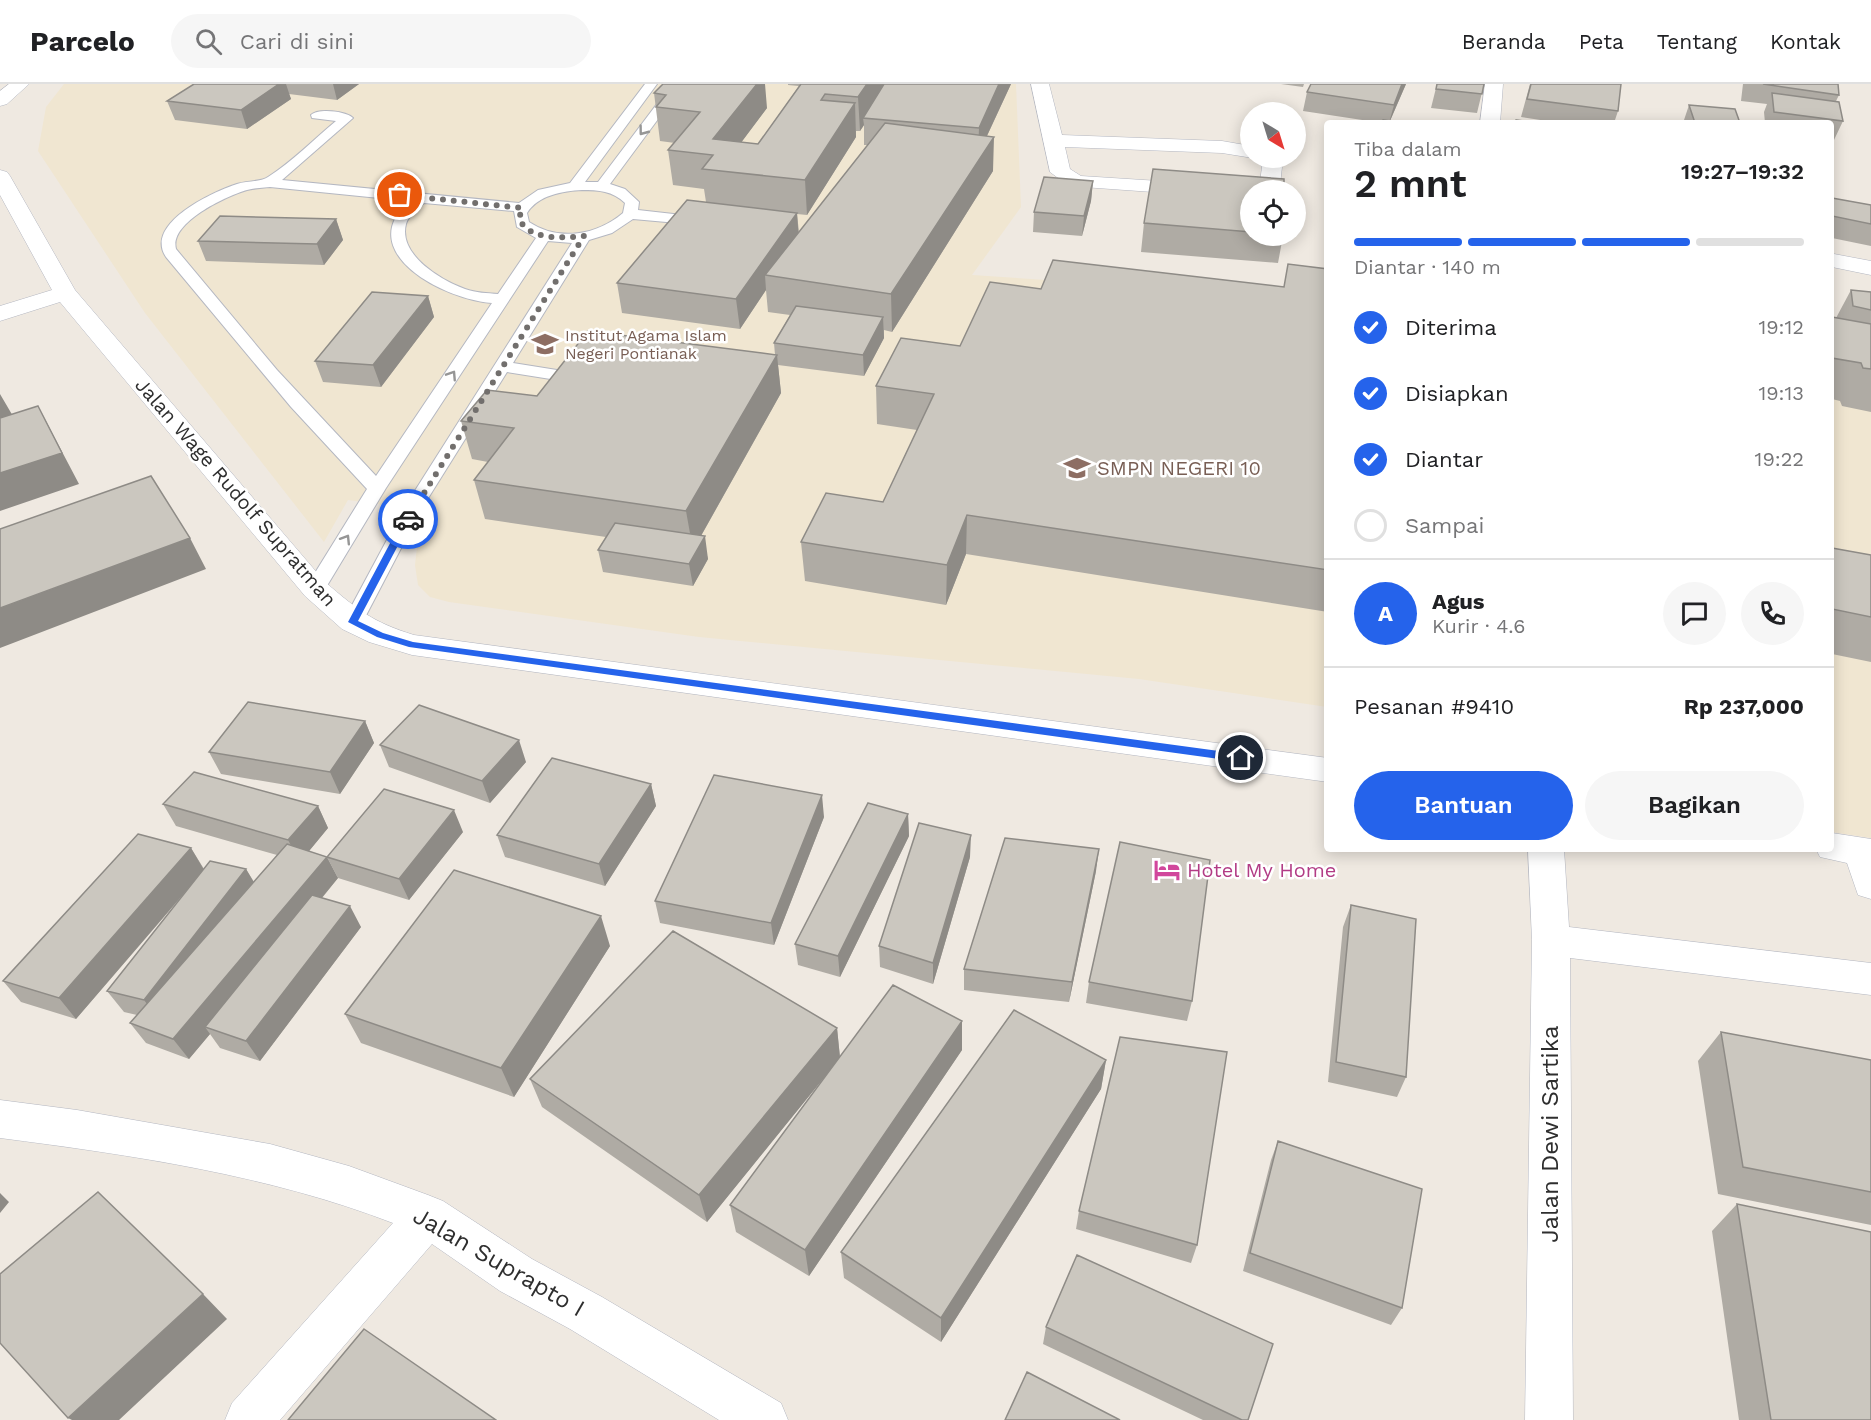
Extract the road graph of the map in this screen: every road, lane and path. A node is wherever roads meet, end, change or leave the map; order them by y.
1 (20, 84) edge
2 (651, 84) edge
3 (678, 84) edge
4 (1040, 84) edge
5 (1494, 84) edge
6 (0, 100) edge
7 (317, 115) dead end
8 (1490, 120) edge
9 (1054, 141) junction
10 (1240, 150) edge
11 (0, 176) edge
12 (270, 183) junction
13 (575, 186) junction
14 (602, 186) junction
15 (1240, 192) edge
16 (422, 197) junction
17 (522, 208) junction
18 (630, 214) junction
19 (710, 222) edge
20 (544, 236) junction
21 (584, 236) junction
22 (1834, 261) dead end
23 (1871, 268) edge
24 (65, 293) junction
25 (502, 299) junction
26 (0, 315) edge
27 (502, 366) junction
28 (582, 379) edge
29 (377, 488) junction
30 (315, 588) junction
31 (352, 622) junction
32 (1324, 769) edge
33 (1855, 850) edge
34 (1546, 852) edge
35 (1871, 885) edge
36 (1551, 940) junction
37 (1871, 979) edge
38 (0, 1119) edge
39 (428, 1216) junction
40 (249, 1420) edge
41 (764, 1420) edge
42 (1549, 1420) edge

1 - 6 street
2 - 13 lane
3 -> 14 lane
4 - 9 street
5 - 8 street
7 - 12 lane
9 - 10 street
9 - 15 street
11 - 24 street, Jalan Wage Rudolf Supratman
12 - 16 lane
12 - 29 lane
13 - 14 lane
13 - 17 lane
14 - 18 lane
16 - 17 lane
16 - 25 lane
17 - 20 lane
18 - 19 lane
18 - 21 lane
20 - 21 lane
20 - 25 lane
21 - 27 lane
22 - 23 street
24 - 26 street
24 - 30 street, Jalan Wage Rudolf Supratman
29 -> 25 lane
27 - 28 lane
27 - 31 lane
30 -> 29 lane
30 - 31 street, Jalan Wage Rudolf Supratman
31 - 32 street, Jalan Wage Rudolf Supratman
33 - 35 street
34 - 36 street, Jalan Dewi Sartika
36 - 37 street
36 - 42 street, Jalan Dewi Sartika
38 - 39 street, Jalan Suprapto I
39 - 40 street
39 - 41 street, Jalan Suprapto I

